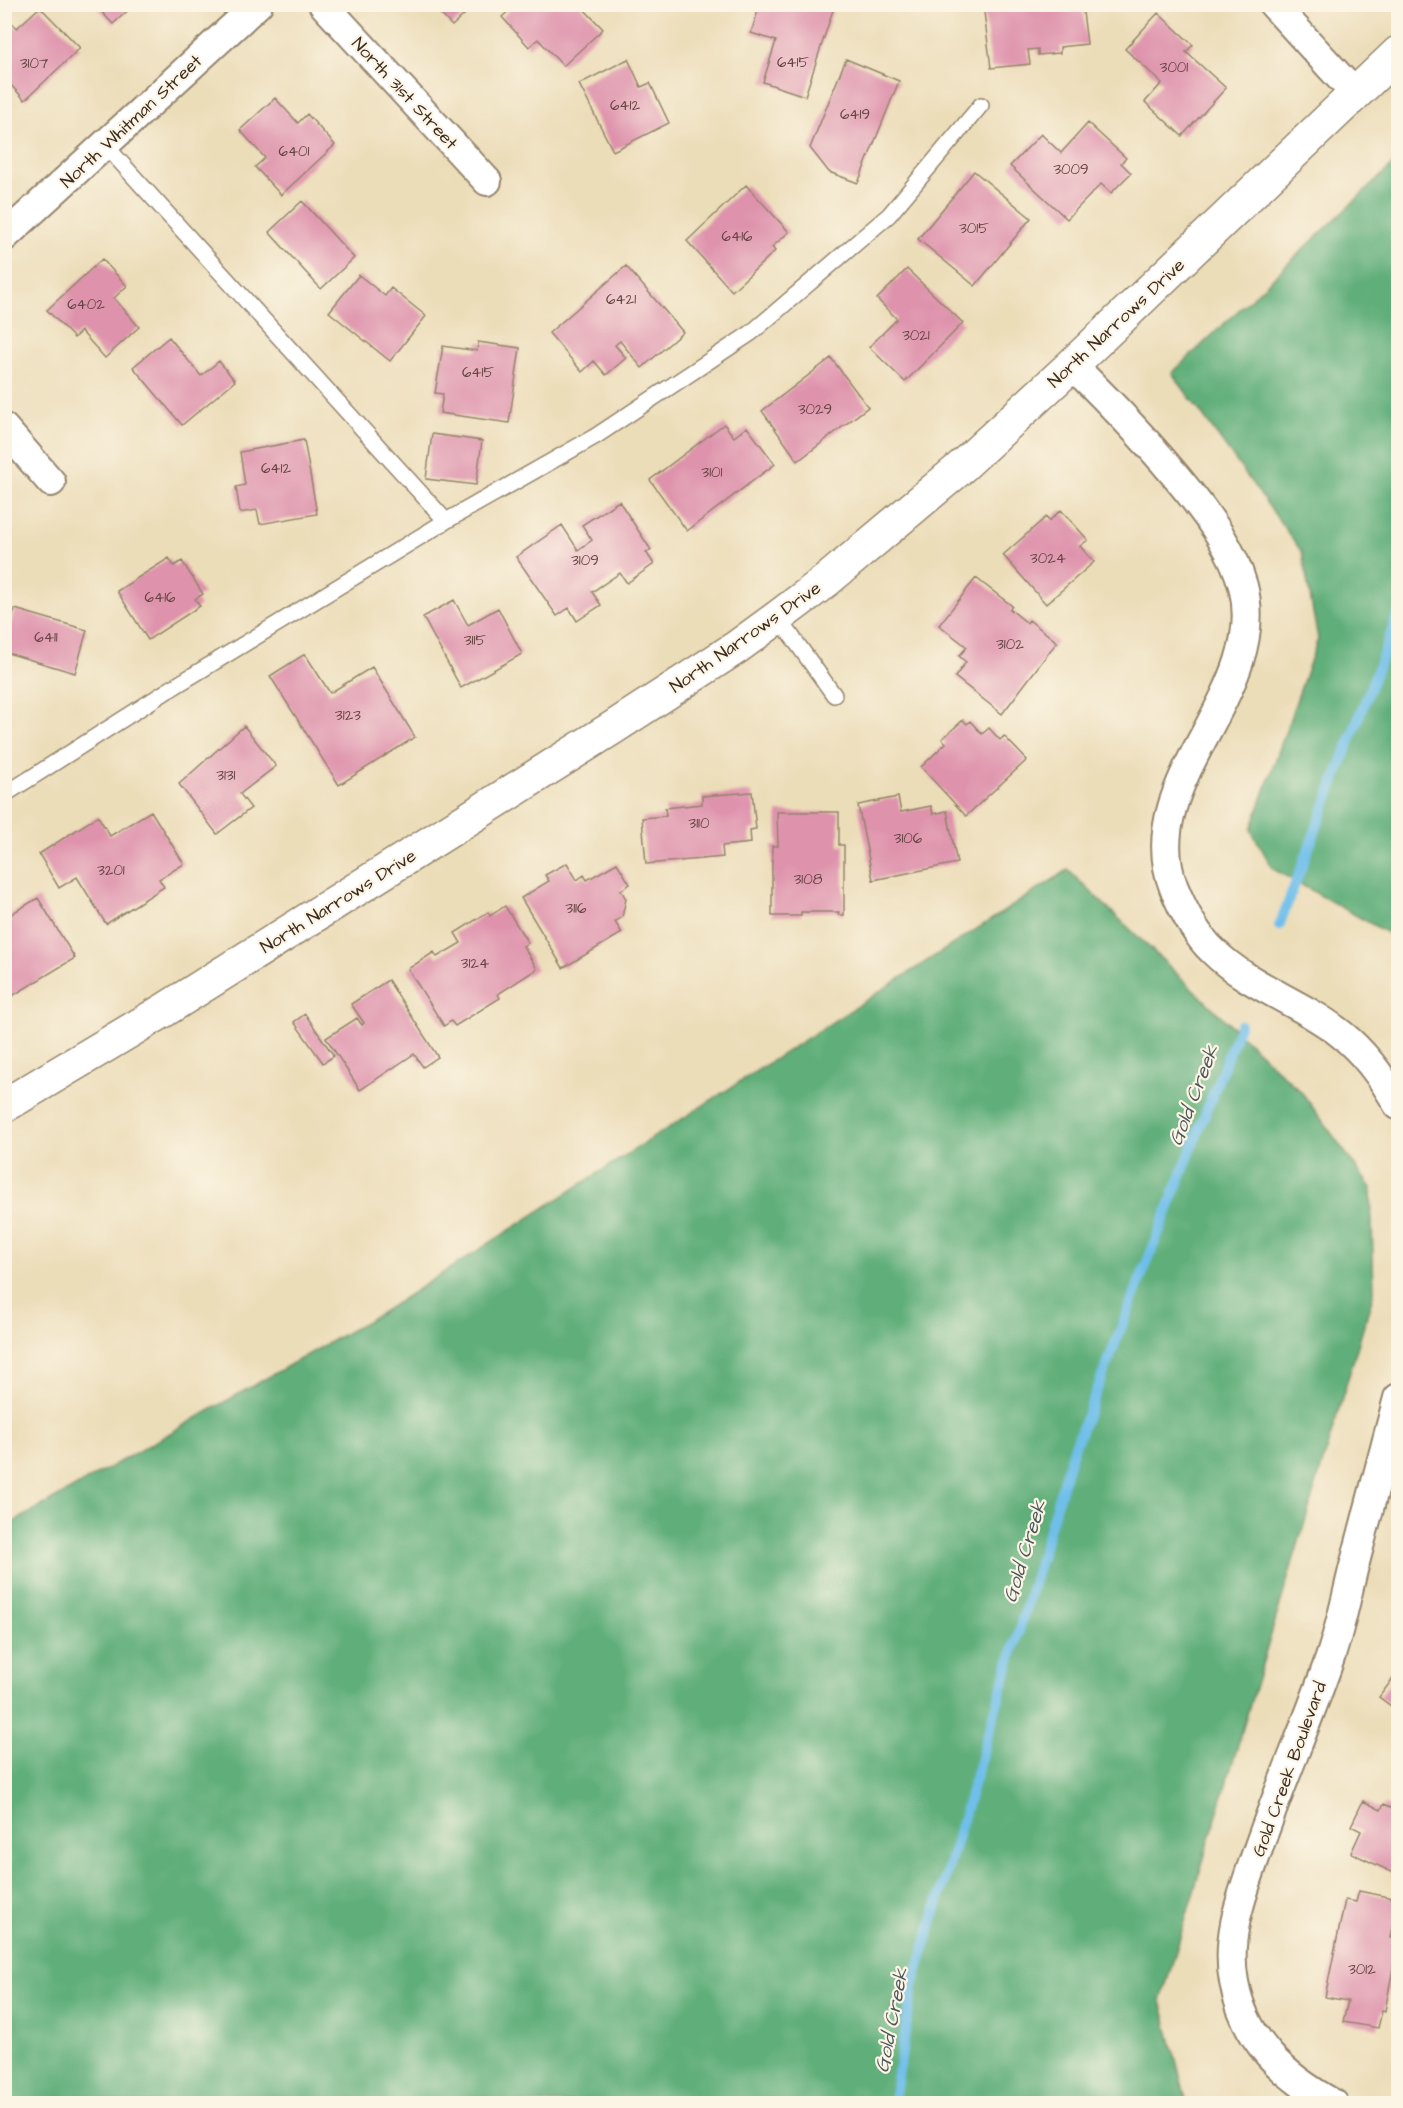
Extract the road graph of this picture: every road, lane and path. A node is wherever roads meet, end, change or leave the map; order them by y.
1 (258, 4) edge
2 (323, 4) edge
3 (1273, 4) edge
4 (1398, 53) edge
5 (1356, 95) junction
6 (981, 105) dead end
7 (105, 145) junction
8 (487, 180) dead end
9 (4, 237) edge
10 (1072, 365) junction
11 (4, 428) edge
12 (51, 482) dead end
13 (447, 521) junction
14 (778, 616) junction
15 (834, 694) dead end
16 (4, 795) edge
17 (1398, 1105) edge
18 (4, 1106) edge
19 (1398, 1398) edge
20 (1334, 2103) edge

1 - 7 street, North Whitman Street
2 - 8 street, North 31st Street
3 - 5 street
4 - 5 street, North Narrows Drive
5 - 10 street, North Narrows Drive
6 - 13 lane
7 - 9 street, North Whitman Street
7 - 13 lane
10 - 14 street, North Narrows Drive
10 - 17 street
11 - 12 street
13 - 16 lane
14 - 15 lane
14 - 18 street, North Narrows Drive
19 - 20 street, Gold Creek Boulevard

